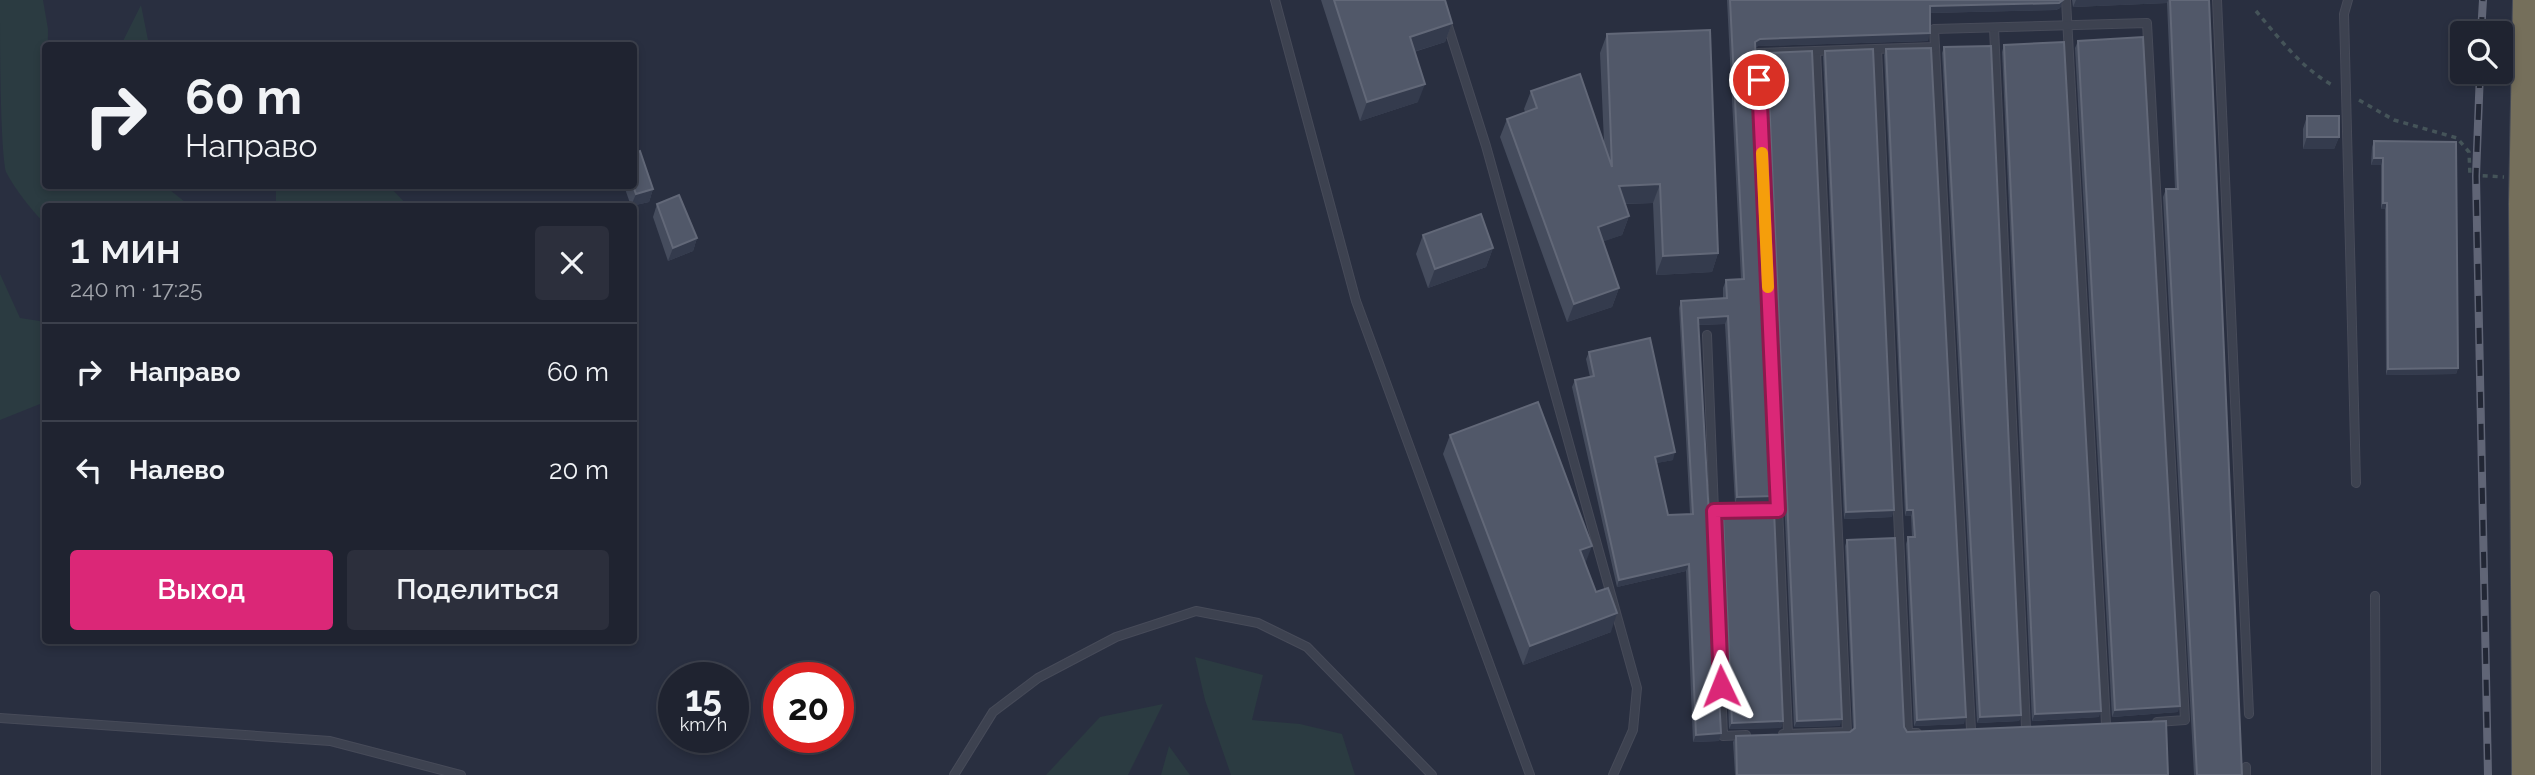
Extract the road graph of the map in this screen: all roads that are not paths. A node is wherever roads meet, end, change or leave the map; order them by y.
1 (1275, 0) edge
2 (2066, 0) edge
3 (2217, 0) edge
4 (2348, 0) edge
5 (2528, 0) edge
6 (1444, 13) edge
7 (2068, 25) junction
8 (1994, 28) junction
9 (1935, 47) junction
10 (1877, 49) junction
11 (1816, 51) junction
12 (1707, 335) dead end
13 (2356, 483) dead end
14 (1778, 510) junction
15 (1714, 511) junction
16 (2375, 596) dead end
17 (2249, 714) dead end
18 (0, 719) edge
19 (2146, 722) edge
20 (2119, 723) edge
21 (2106, 724) junction
22 (2093, 725) edge
23 (2040, 727) edge
24 (2012, 728) edge
25 (2026, 728) junction
26 (1971, 730) junction
27 (1985, 730) edge
28 (1958, 731) edge
29 (1933, 732) edge
30 (1775, 734) edge
31 (1788, 734) junction
32 (1762, 735) edge
33 (461, 775) edge
34 (954, 775) edge
35 (1432, 775) edge
36 (1530, 775) edge
37 (1614, 775) edge
38 (2376, 775) edge
39 (2527, 775) edge

1 - 36 lane
2 - 7 lane
3 - 17 lane
4 - 13 lane
5 - 39 highway
6 - 37 lane
7 - 8 lane
7 - 19 lane
7 - 21 lane
8 - 9 lane
8 - 25 lane
9 - 10 lane
9 - 26 lane
10 - 11 lane
10 - 29 lane
11 - 14 lane
11 - 31 lane
12 - 15 lane
14 - 15 lane
14 - 31 lane
15 - 32 lane
16 - 38 lane
18 - 33 lane
20 - 21 lane
21 - 22 lane
23 - 25 lane
24 - 25 lane
26 - 27 lane
26 - 28 lane
30 - 31 lane
34 - 35 lane

